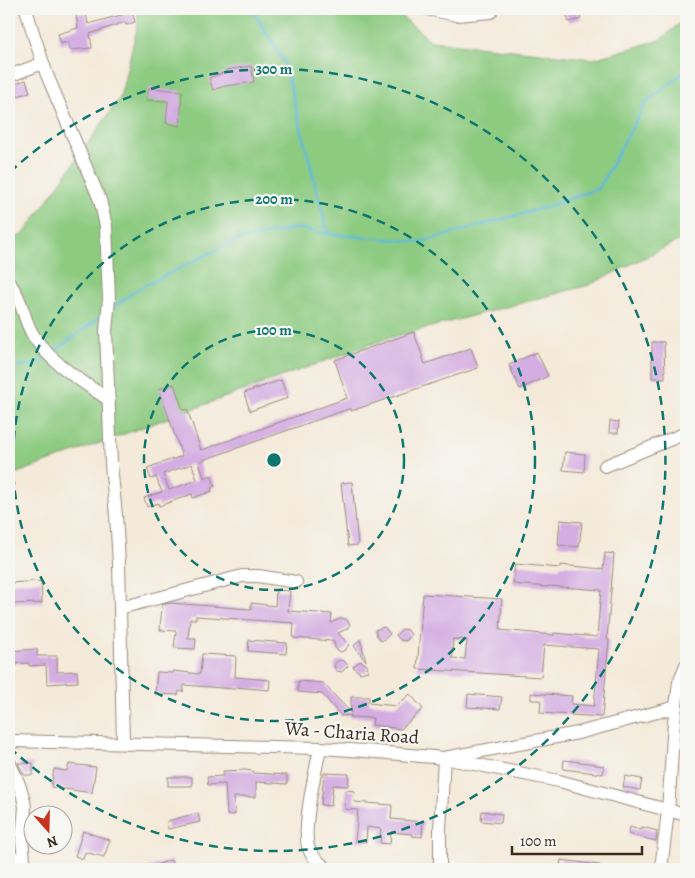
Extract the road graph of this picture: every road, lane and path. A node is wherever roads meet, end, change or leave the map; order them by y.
1 (26, 9) edge
2 (426, 9) edge
3 (491, 12) dead end
4 (43, 63) junction
5 (9, 76) edge
6 (9, 283) edge
7 (109, 400) junction
8 (686, 433) edge
9 (604, 466) dead end
10 (296, 582) dead end
11 (120, 608) junction
12 (686, 665) edge
13 (683, 680) edge
14 (676, 707) junction
15 (9, 741) edge
16 (123, 743) junction
17 (320, 748) junction
18 (444, 758) junction
19 (9, 762) edge
20 (668, 811) junction
21 (686, 815) edge
22 (9, 854) edge
23 (25, 869) edge
24 (327, 869) edge
25 (440, 869) edge
26 (661, 869) edge

1 - 4 street
2 - 3 street
4 - 5 street
4 - 7 street
6 - 7 street
7 - 11 street
8 - 9 street
10 - 11 street
11 - 16 street
12 - 13 street
13 - 14 street
14 - 18 street
14 - 20 street
15 - 16 street, Wa - Charia Road
16 - 17 street, Wa - Charia Road
17 - 18 street, Wa - Charia Road
17 - 24 street
18 - 20 street, Wa - Charia Road
18 - 25 street
19 - 23 street
20 - 21 street, Wa - Charia Road
20 - 26 street
22 - 23 street

